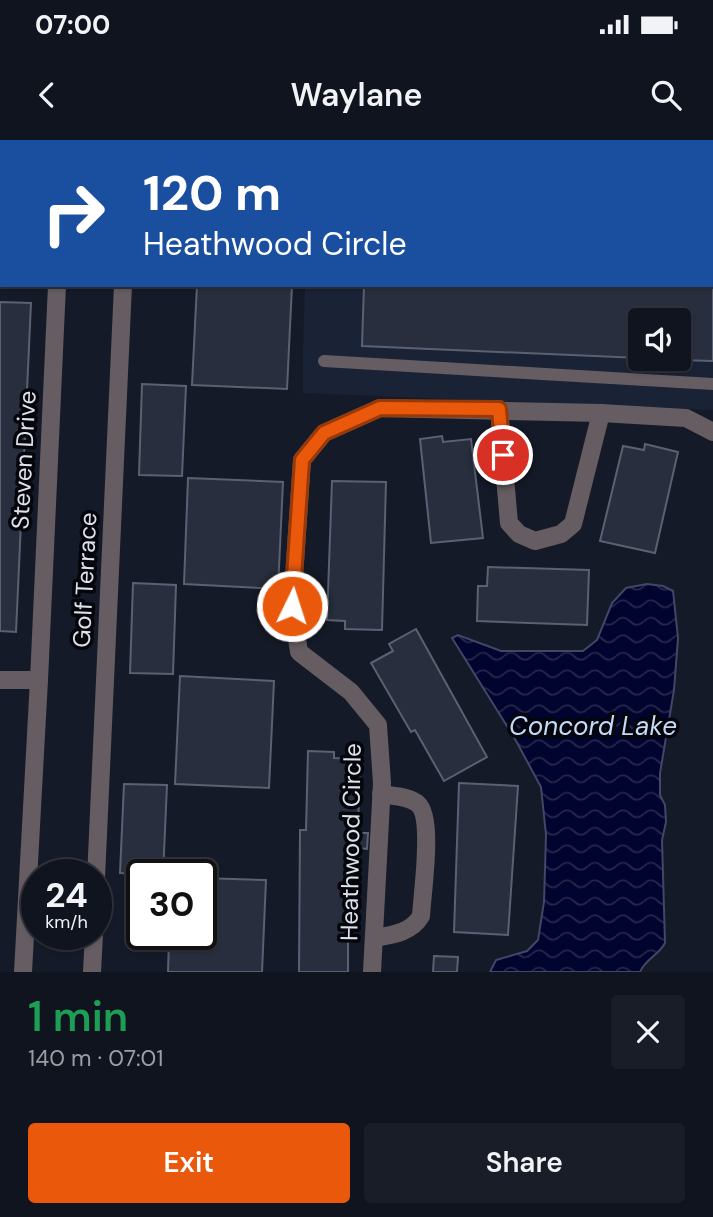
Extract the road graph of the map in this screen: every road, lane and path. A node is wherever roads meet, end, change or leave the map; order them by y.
1 (57, 287) edge
2 (123, 287) edge
3 (324, 361) dead end
4 (713, 384) edge
5 (499, 409) junction
6 (601, 413) junction
7 (713, 432) edge
8 (0, 680) edge
9 (39, 680) junction
10 (381, 794) junction
11 (97, 859) edge
12 (374, 938) junction
13 (93, 950) edge
14 (23, 972) edge
15 (92, 972) edge
16 (372, 972) edge

1 - 9 street, Steven Drive
2 - 11 street, Golf Terrace
3 - 4 lane
5 - 6 street, Heathwood Circle
5 - 6 street
5 - 10 street, Heathwood Circle
6 - 7 street, Heathwood Circle
8 - 9 street
9 - 14 street, Steven Drive
10 - 12 street, Heathwood Circle
10 - 12 street
12 - 16 street, Heathwood Circle
13 - 15 street

